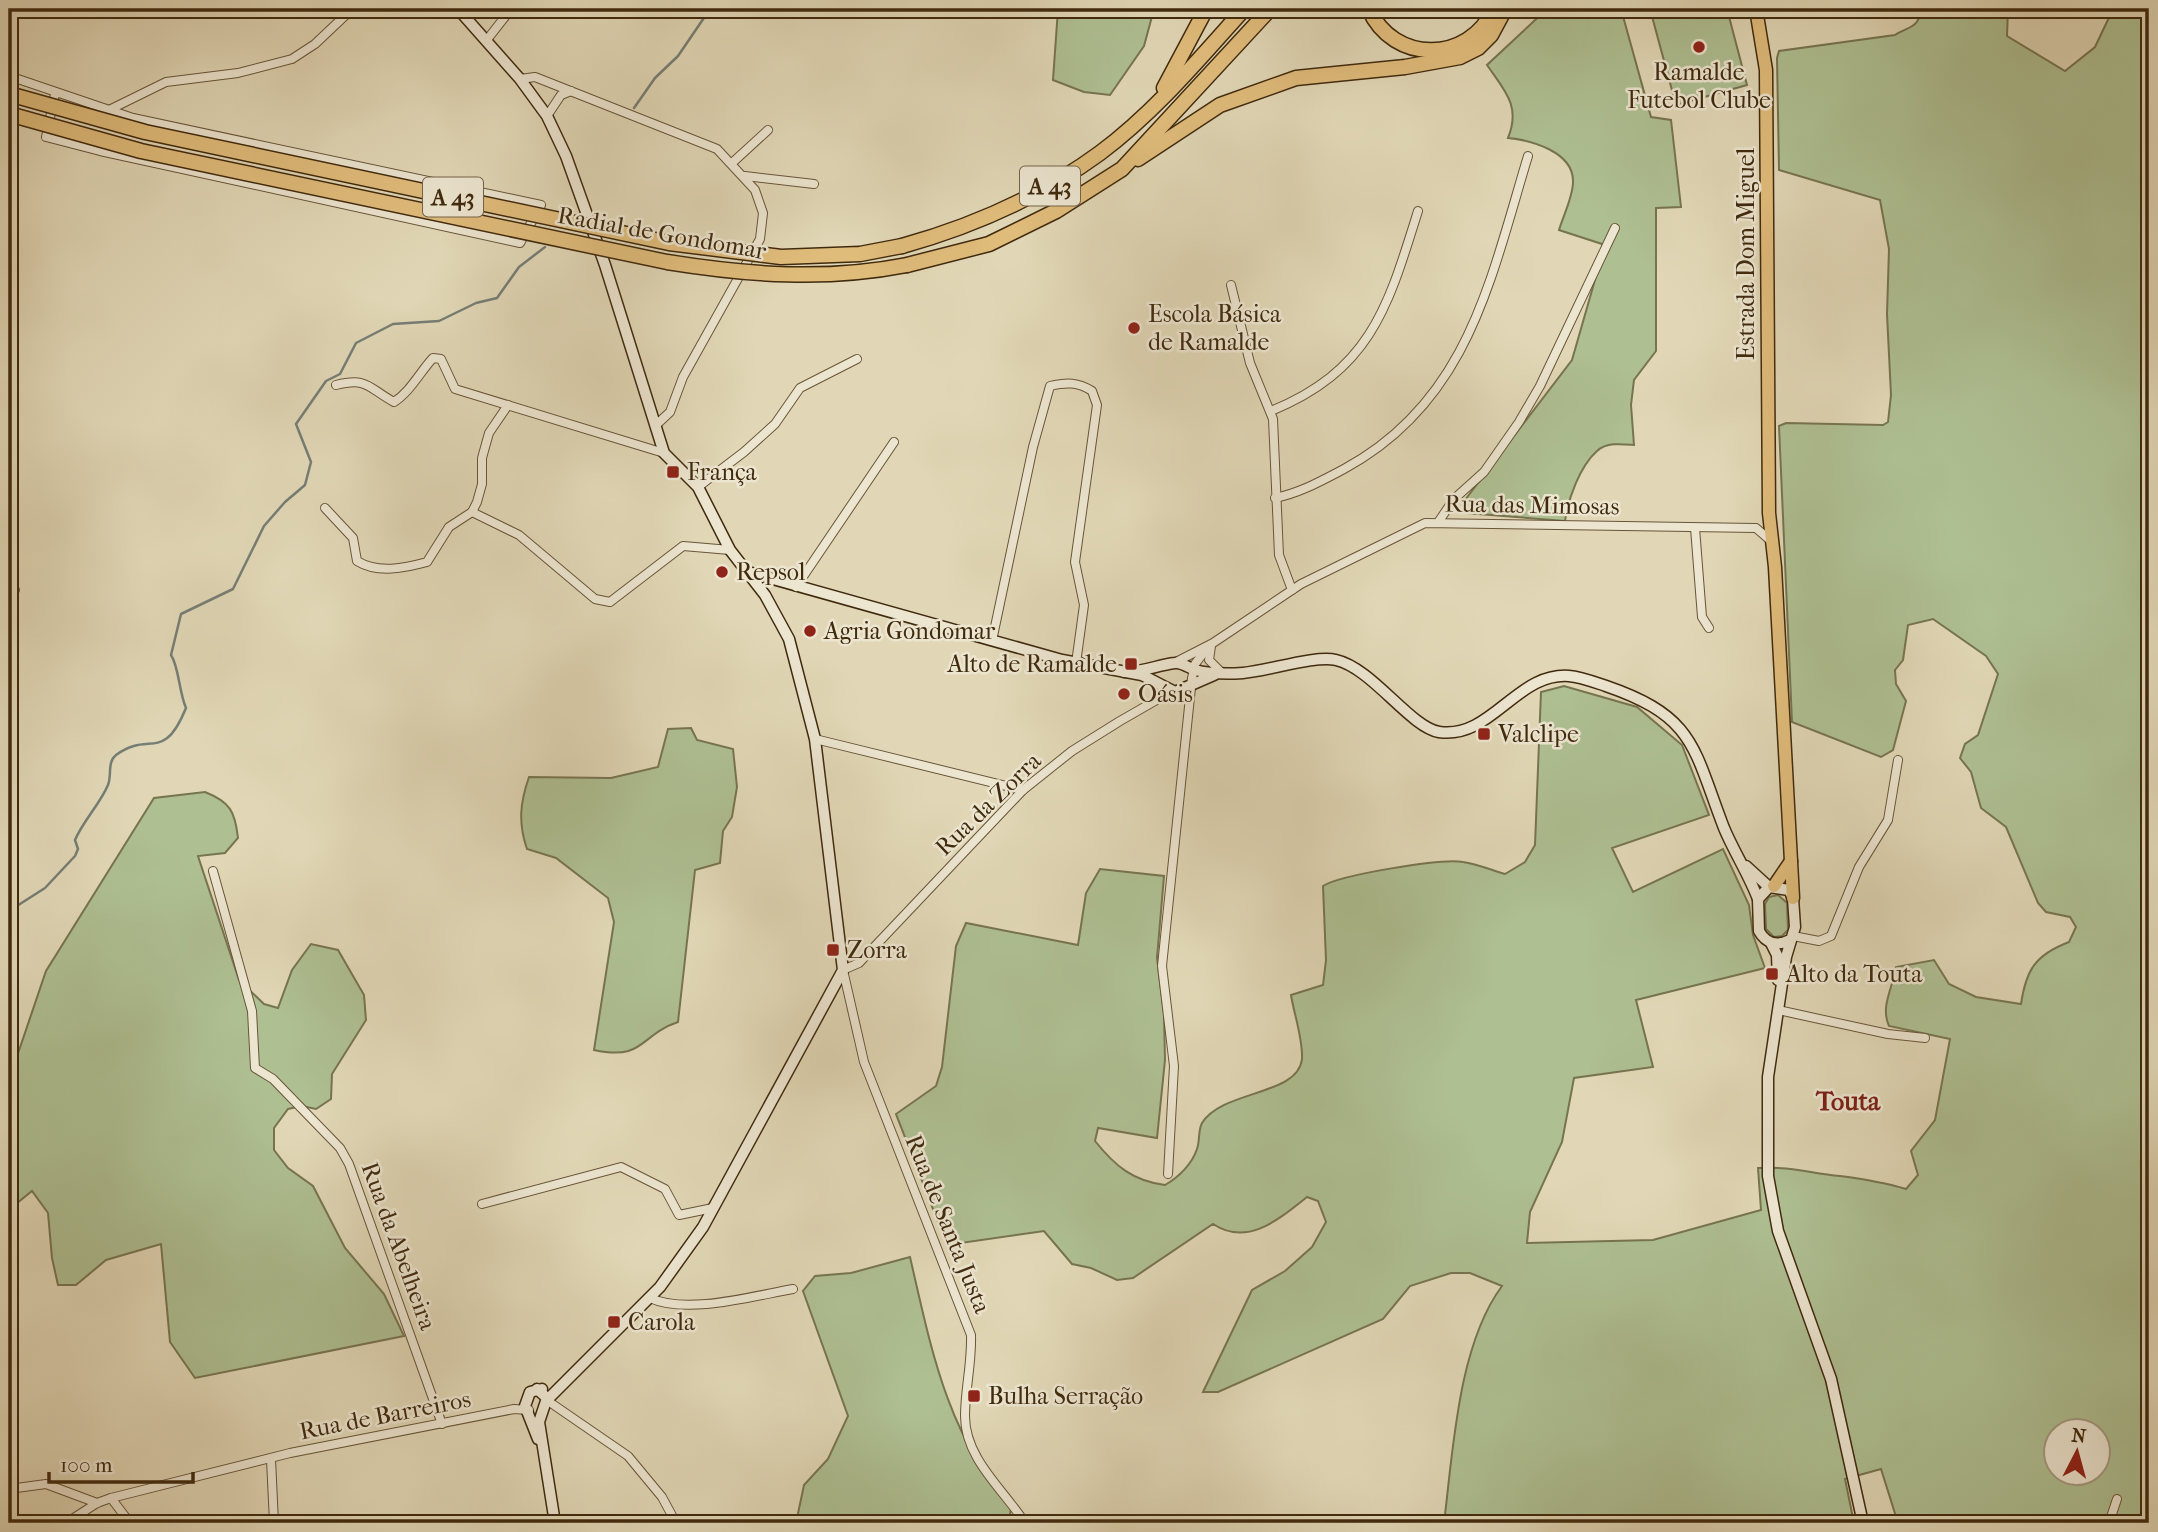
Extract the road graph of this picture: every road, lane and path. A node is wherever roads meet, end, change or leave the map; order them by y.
1 (352, 9) edge
2 (458, 9) edge
3 (511, 9) edge
4 (1206, 9) edge
5 (1244, 9) edge
6 (1270, 9) edge
7 (1368, 9) edge
8 (1494, 9) edge
9 (1505, 9) edge
10 (1756, 9) edge
11 (486, 41) junction
12 (9, 76) edge
13 (520, 79) junction
14 (571, 91) junction
15 (9, 94) edge
16 (55, 94) junction
17 (1155, 103) junction
18 (111, 109) junction
19 (9, 114) edge
20 (547, 116) junction
21 (768, 130) dead end
22 (100, 151) junction
23 (1528, 156) dead end
24 (732, 163) junction
25 (1122, 169) junction
26 (745, 176) junction
27 (814, 184) dead end
28 (1418, 211) dead end
29 (1615, 228) dead end
30 (1231, 285) dead end
31 (857, 359) dead end
32 (336, 386) dead end
33 (508, 405) junction
34 (1271, 411) junction
35 (655, 426) junction
36 (894, 442) dead end
37 (664, 453) junction
38 (698, 487) junction
39 (1275, 498) junction
40 (1771, 499) junction
41 (325, 508) dead end
42 (472, 512) junction
43 (1769, 513) junction
44 (1439, 521) junction
45 (1695, 528) junction
46 (1756, 528) junction
47 (1771, 541) junction
48 (730, 550) junction
49 (1775, 567) junction
50 (746, 571) junction
51 (796, 587) junction
52 (1292, 590) junction
53 (1709, 628) dead end
54 (992, 640) junction
55 (1213, 643) junction
56 (1076, 663) junction
57 (1171, 664) junction
58 (1124, 672) junction
59 (1224, 673) junction
60 (1182, 689) junction
61 (816, 739) junction
62 (1898, 760) dead end
63 (1023, 790) junction
64 (1737, 856) junction
65 (1790, 861) junction
66 (213, 871) dead end
67 (1771, 887) junction
68 (1793, 898) junction
69 (1758, 900) junction
70 (1791, 938) junction
71 (1771, 943) junction
72 (843, 970) junction
73 (1778, 1010) junction
74 (1925, 1038) dead end
75 (1168, 1174) dead end
76 (482, 1204) dead end
77 (713, 1209) junction
78 (793, 1289) dead end
79 (649, 1298) junction
80 (558, 1386) junction
81 (533, 1406) junction
82 (442, 1424) junction
83 (543, 1448) junction
84 (271, 1460) junction
85 (9, 1489) edge
86 (111, 1498) junction
87 (2117, 1499) dead end
88 (97, 1503) junction
89 (66, 1523) edge
90 (130, 1523) edge
91 (274, 1523) edge
92 (555, 1523) edge
93 (676, 1523) edge
94 (1025, 1523) edge
95 (1863, 1523) edge
96 (2109, 1523) edge

1 - 18 street
2 - 11 main road
3 - 11 street
4 - 17 highway
5 - 17 highway, Radial de Gondomar / A 43
6 - 25 highway, Radial de Gondomar / A 43
7 - 8 highway
9 - 25 highway
10 - 40 main road, Estrada Dom Miguel
11 - 13 main road
12 - 16 street
13 - 14 street
13 - 20 main road
14 - 20 street
14 - 24 street
15 - 17 highway, Radial de Gondomar / A 43, bridge
16 - 18 street
16 - 22 street
18 - 22 street
18 - 22 street
19 - 25 highway, Radial de Gondomar / A 43, bridge
20 - 35 main road
21 - 24 street
23 - 39 street
24 - 26 street
26 - 27 street
26 - 35 street
28 - 34 street
29 - 44 street
30 - 34 street
31 - 38 street
32 - 33 street
33 - 37 street
33 - 42 street
34 - 39 street
35 - 37 main road
36 - 51 street
37 - 38 main road
38 - 48 main road
39 - 52 street
40 - 43 main road, Estrada Dom Miguel
40 - 49 main road, Estrada Dom Miguel
41 - 42 street
42 - 48 street
43 - 46 street
43 - 47 main road, Estrada Dom Miguel
44 - 45 street, Rua das Mimosas
44 - 52 street, Rua das Mimosas
45 - 46 street, Rua das Mimosas
45 - 53 street
46 - 47 street
47 - 49 main road, Estrada Dom Miguel
48 - 50 main road
49 - 65 main road, Estrada Dom Miguel
50 - 51 main road
50 - 61 main road
51 - 54 main road
52 - 55 street, Rua das Mimosas
54 - 56 main road
54 - 56 street
55 - 57 street, Rua das Mimosas
55 - 59 street
55 - 60 street, Rua das Mimosas
56 - 58 main road
57 - 58 main road
57 - 60 main road
57 - 60 main road
58 - 60 main road
59 - 60 main road
59 - 60 main road
59 - 64 main road
60 - 63 street, Rua da Zorra
60 - 75 street
61 - 63 street
61 - 72 main road
62 - 70 street
63 - 72 street, Rua da Zorra
64 - 67 main road
64 - 69 main road
65 - 67 main road
65 - 68 main road, Estrada Dom Miguel
66 - 82 street, Rua da Abelheira
67 - 68 main road
67 - 69 main road
68 - 70 main road
69 - 71 main road
70 - 71 main road
70 - 73 main road
71 - 73 main road
72 - 77 main road
72 - 94 street, Rua de Santa Justa
73 - 74 street
73 - 95 main road
76 - 77 street
77 - 79 main road
78 - 79 street
79 - 80 main road
80 - 81 main road
80 - 81 main road
81 - 82 street, Rua de Barreiros
81 - 83 main road
81 - 83 main road
81 - 93 street
82 - 84 street, Rua de Barreiros
83 - 92 main road
84 - 86 street, Rua de Barreiros
84 - 91 street
85 - 88 street
86 - 88 street, Rua de Barreiros
86 - 90 street
87 - 96 street
88 - 89 street, Rua de Barreiros

